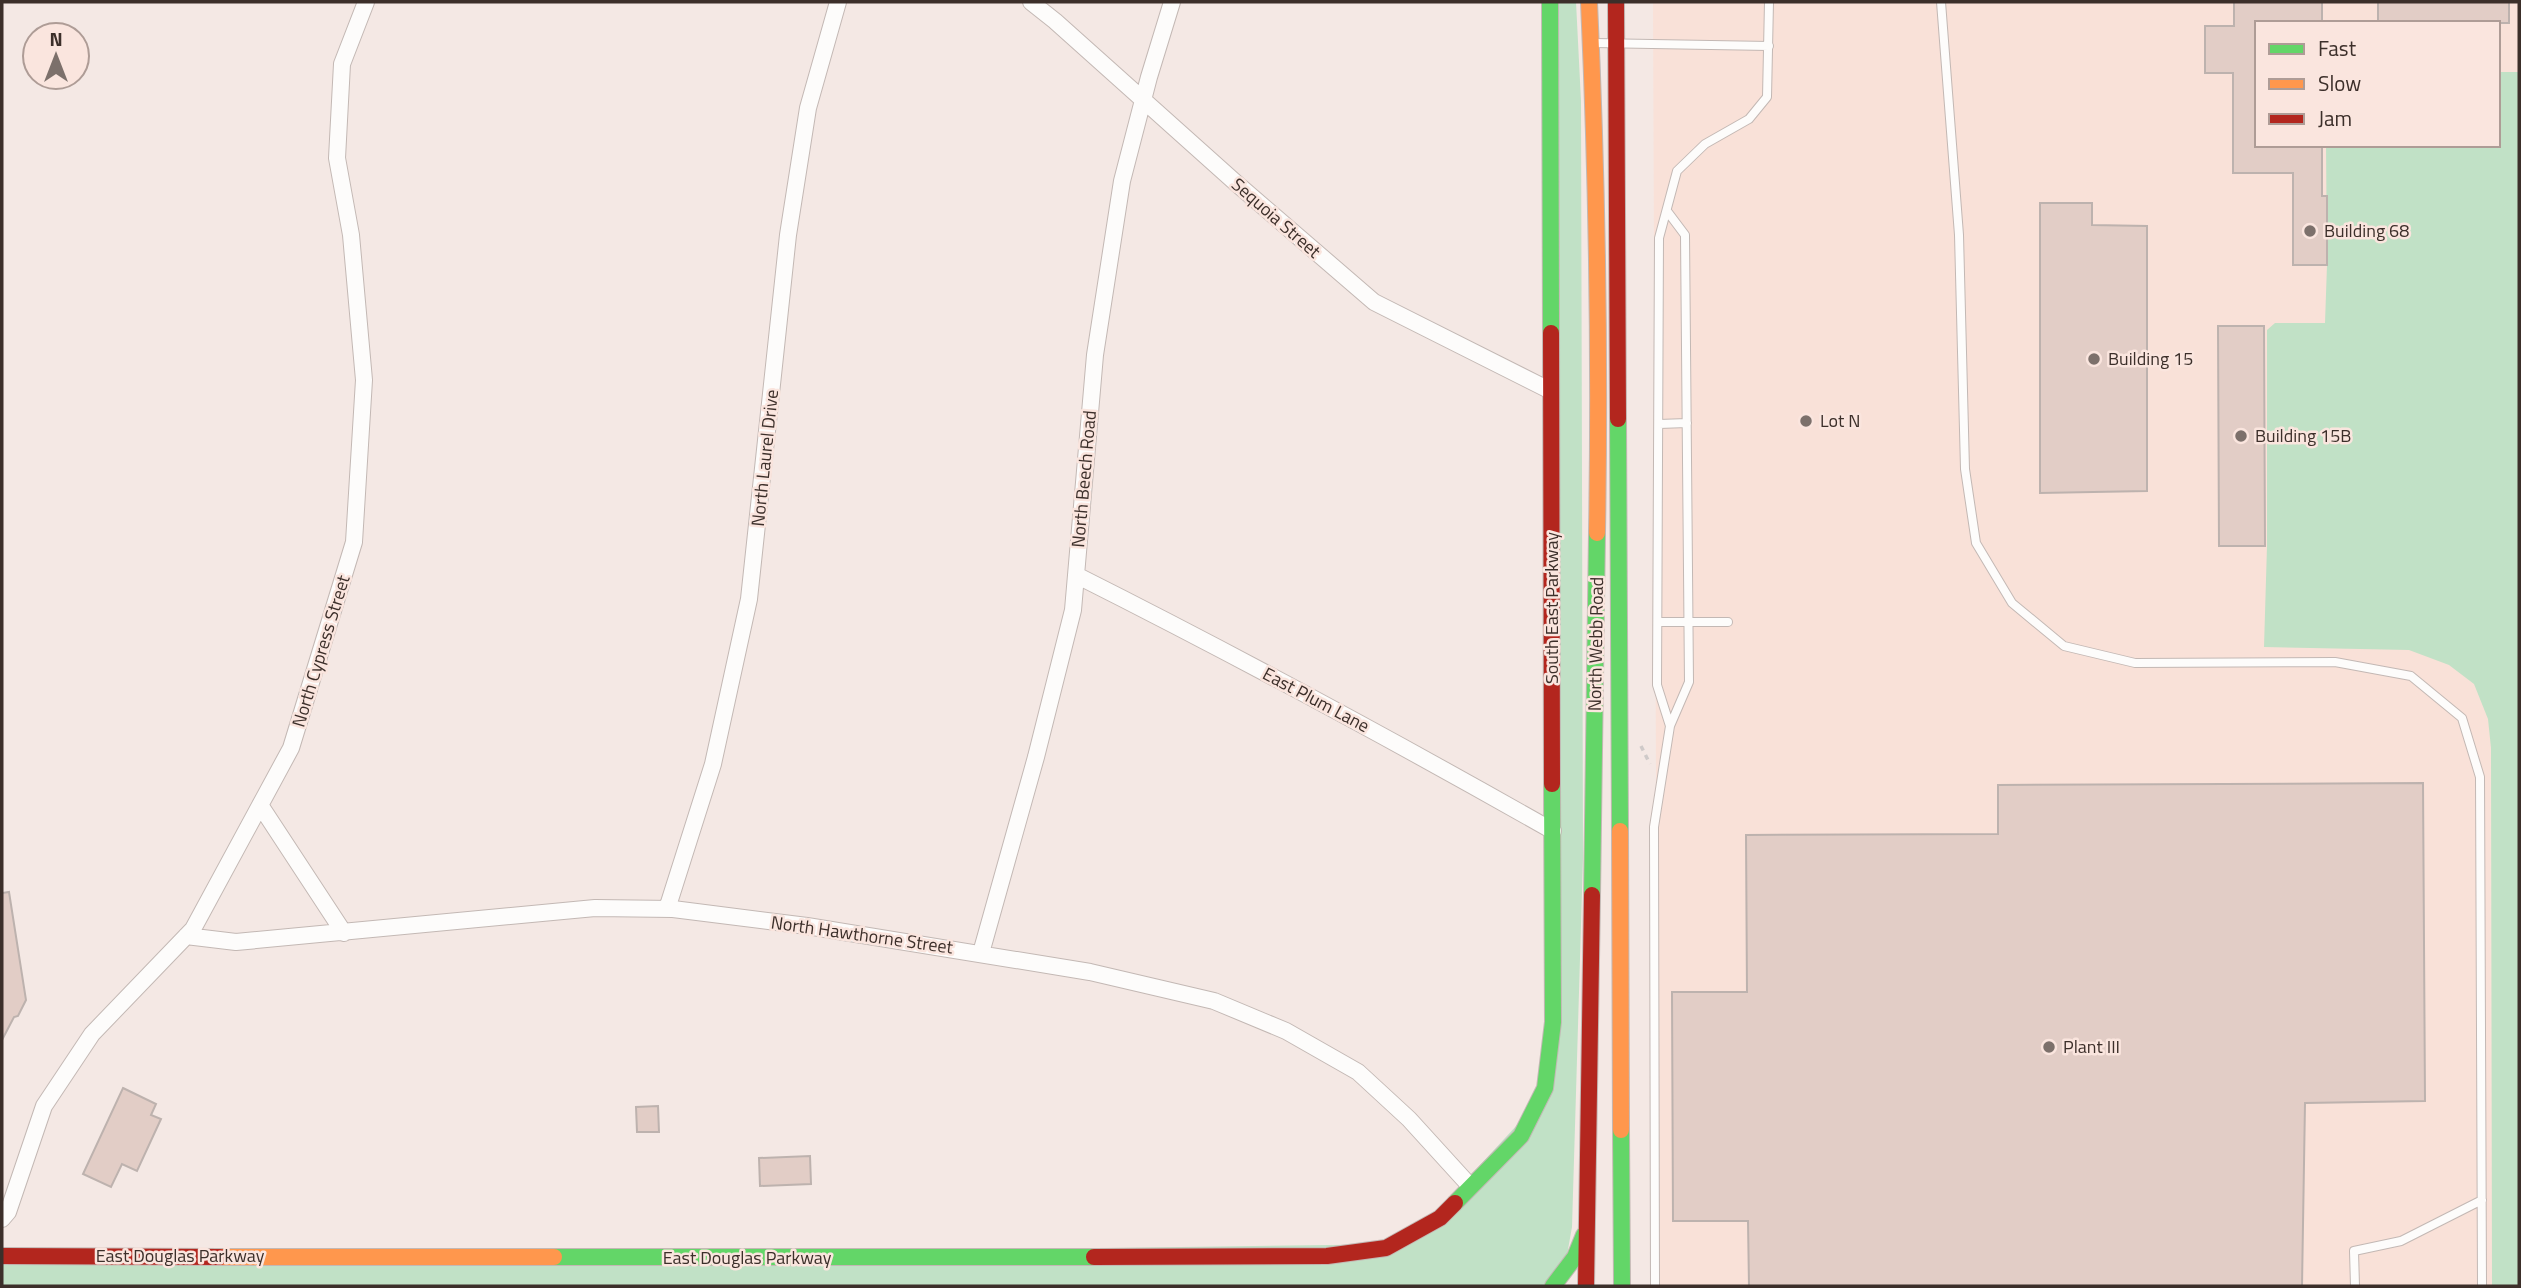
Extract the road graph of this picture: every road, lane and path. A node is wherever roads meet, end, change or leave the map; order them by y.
1 (366, 2) edge
2 (838, 2) edge
3 (1031, 2) edge
4 (1172, 2) edge
5 (1550, 2) edge
6 (1589, 2) edge
7 (1616, 2) edge
8 (1769, 2) edge
9 (1941, 2) edge
10 (1616, 42) junction
11 (1591, 43) junction
12 (1769, 46) junction
13 (1143, 99) junction
14 (1667, 211) junction
15 (1551, 391) junction
16 (1687, 423) junction
17 (1659, 424) junction
18 (1076, 575) junction
19 (1688, 621) junction
20 (1658, 622) junction
21 (1728, 622) dead end
22 (1670, 726) junction
23 (1637, 738) dead end
24 (1662, 788) junction
25 (260, 805) junction
26 (1553, 831) junction
27 (667, 909) junction
28 (344, 933) junction
29 (186, 936) junction
30 (981, 953) junction
31 (1470, 1186) junction
32 (2482, 1200) junction
33 (2, 1219) edge
34 (1587, 1229) junction
35 (2, 1256) edge
36 (1620, 1284) edge
37 (1553, 1286) edge
38 (1586, 1286) edge
39 (1655, 1286) edge
40 (2355, 1286) edge
41 (2482, 1286) edge

1 - 25 street, North Cypress Street
2 - 27 street, North Laurel Drive
3 - 13 street, Sequoia Street
4 - 13 street, North Beech Road
5 - 15 street, South East Parkway
6 - 11 street, North Webb Road
7 - 10 street, North Webb Road
8 - 12 lane
9 - 32 lane
10 - 11 lane
10 - 12 lane
10 - 36 street, North Webb Road
11 - 34 street, North Webb Road
12 - 14 lane
13 - 15 street, Sequoia Street
13 - 18 street, North Beech Road
14 - 16 lane
14 - 17 lane
15 - 26 street, South East Parkway
16 - 17 lane
16 - 19 lane
17 - 20 lane
18 - 26 street, East Plum Lane
18 - 30 street, North Beech Road
19 - 20 lane
19 - 21 lane
19 - 22 lane
20 - 22 lane
22 - 24 lane
23 - 24 path
24 - 39 lane
25 - 28 street
25 - 29 street, North Cypress Street
26 - 31 street, South East Parkway
27 - 28 street, North Hawthorne Street
27 - 30 street, North Hawthorne Street
28 - 29 street, North Hawthorne Street
29 - 33 street, North Cypress Street
30 - 31 street, North Hawthorne Street
31 - 35 street, East Douglas Parkway
32 - 40 lane
32 - 41 lane
34 - 37 street
34 - 38 street, North Webb Road

